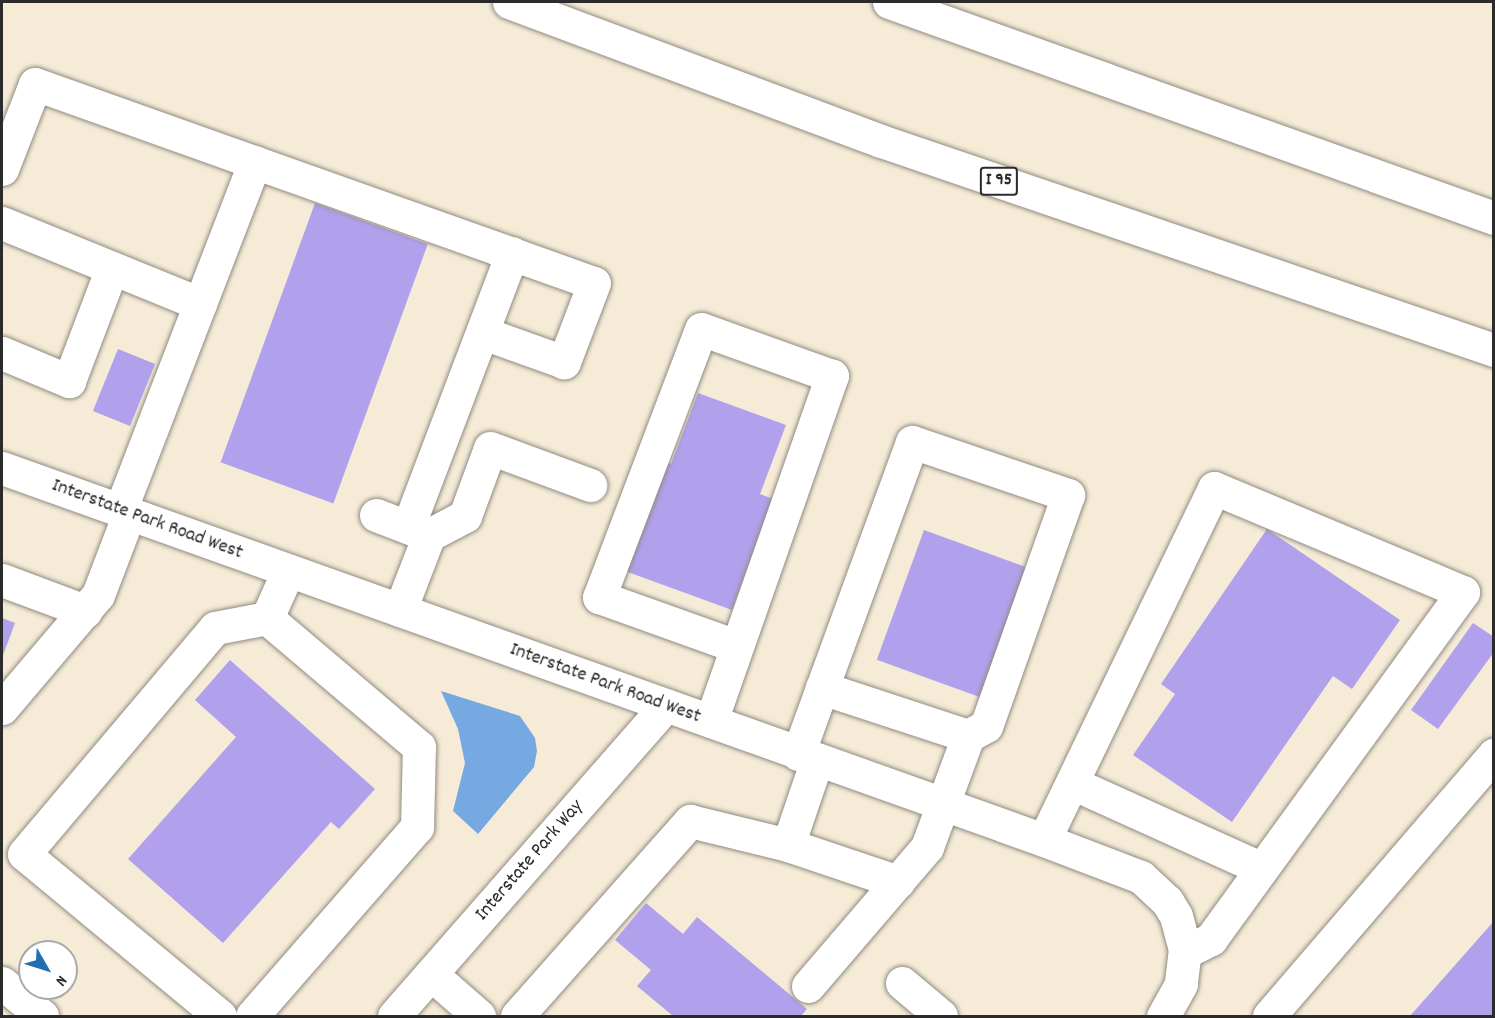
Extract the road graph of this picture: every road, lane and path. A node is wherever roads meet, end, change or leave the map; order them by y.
1 (509, 2) edge
2 (889, 2) edge
3 (255, 162) junction
4 (2, 170) edge
5 (1494, 218) edge
6 (2, 223) edge
7 (512, 254) junction
8 (112, 268) junction
9 (200, 304) junction
10 (483, 333) junction
11 (1494, 350) edge
12 (2, 353) edge
13 (2, 468) edge
14 (590, 484) dead end
15 (124, 512) junction
16 (376, 515) dead end
17 (419, 531) junction
18 (288, 571) junction
19 (2, 580) edge
20 (399, 610) junction
21 (85, 611) junction
22 (267, 618) junction
23 (736, 646) junction
24 (822, 688) junction
25 (666, 705) junction
26 (2, 708) edge
27 (711, 721) junction
28 (968, 736) junction
29 (1494, 754) edge
30 (807, 757) junction
31 (1072, 783) junction
32 (945, 805) junction
33 (1044, 840) junction
34 (788, 846) junction
35 (1260, 868) junction
36 (898, 882) junction
37 (1184, 942) junction
38 (431, 974) junction
39 (2, 983) edge
40 (902, 983) dead end
41 (808, 986) dead end
42 (42, 1017) edge
43 (220, 1017) edge
44 (252, 1017) edge
45 (394, 1017) edge
46 (479, 1017) edge
47 (517, 1017) edge
48 (941, 1017) edge
49 (1163, 1017) edge
50 (1269, 1017) edge

1 - 11 main road, I 95
2 - 5 main road
3 - 4 main road
3 - 7 main road
3 - 9 main road
6 - 8 main road
7 - 10 main road
7 - 10 main road
8 - 9 main road
8 - 12 main road
9 - 15 main road
10 - 17 main road
13 - 15 main road, Interstate Park Road West
14 - 17 main road
15 - 18 main road, Interstate Park Road West
15 - 21 main road
16 - 17 main road
17 - 20 main road
18 - 20 main road, Interstate Park Road West
18 - 22 main road
19 - 21 main road
20 - 25 main road, Interstate Park Road West
21 - 26 main road
22 - 43 main road
22 - 44 main road
23 - 23 main road
23 - 27 main road
24 - 28 main road
24 - 28 main road
24 - 30 main road
25 - 27 main road, Interstate Park Road West
25 - 38 main road, Interstate Park Way
27 - 30 main road, Interstate Park Road West
28 - 32 main road
29 - 50 main road
30 - 32 main road, Interstate Park Road West
30 - 34 main road
31 - 33 main road
31 - 35 main road
31 - 35 main road
32 - 33 main road, Interstate Park Road West
32 - 36 main road
33 - 37 main road, Interstate Park Road West
34 - 36 main road
34 - 47 main road
35 - 37 main road
36 - 41 main road
37 - 49 main road
38 - 45 main road, Interstate Park Way
38 - 46 main road
39 - 42 main road
40 - 48 main road

